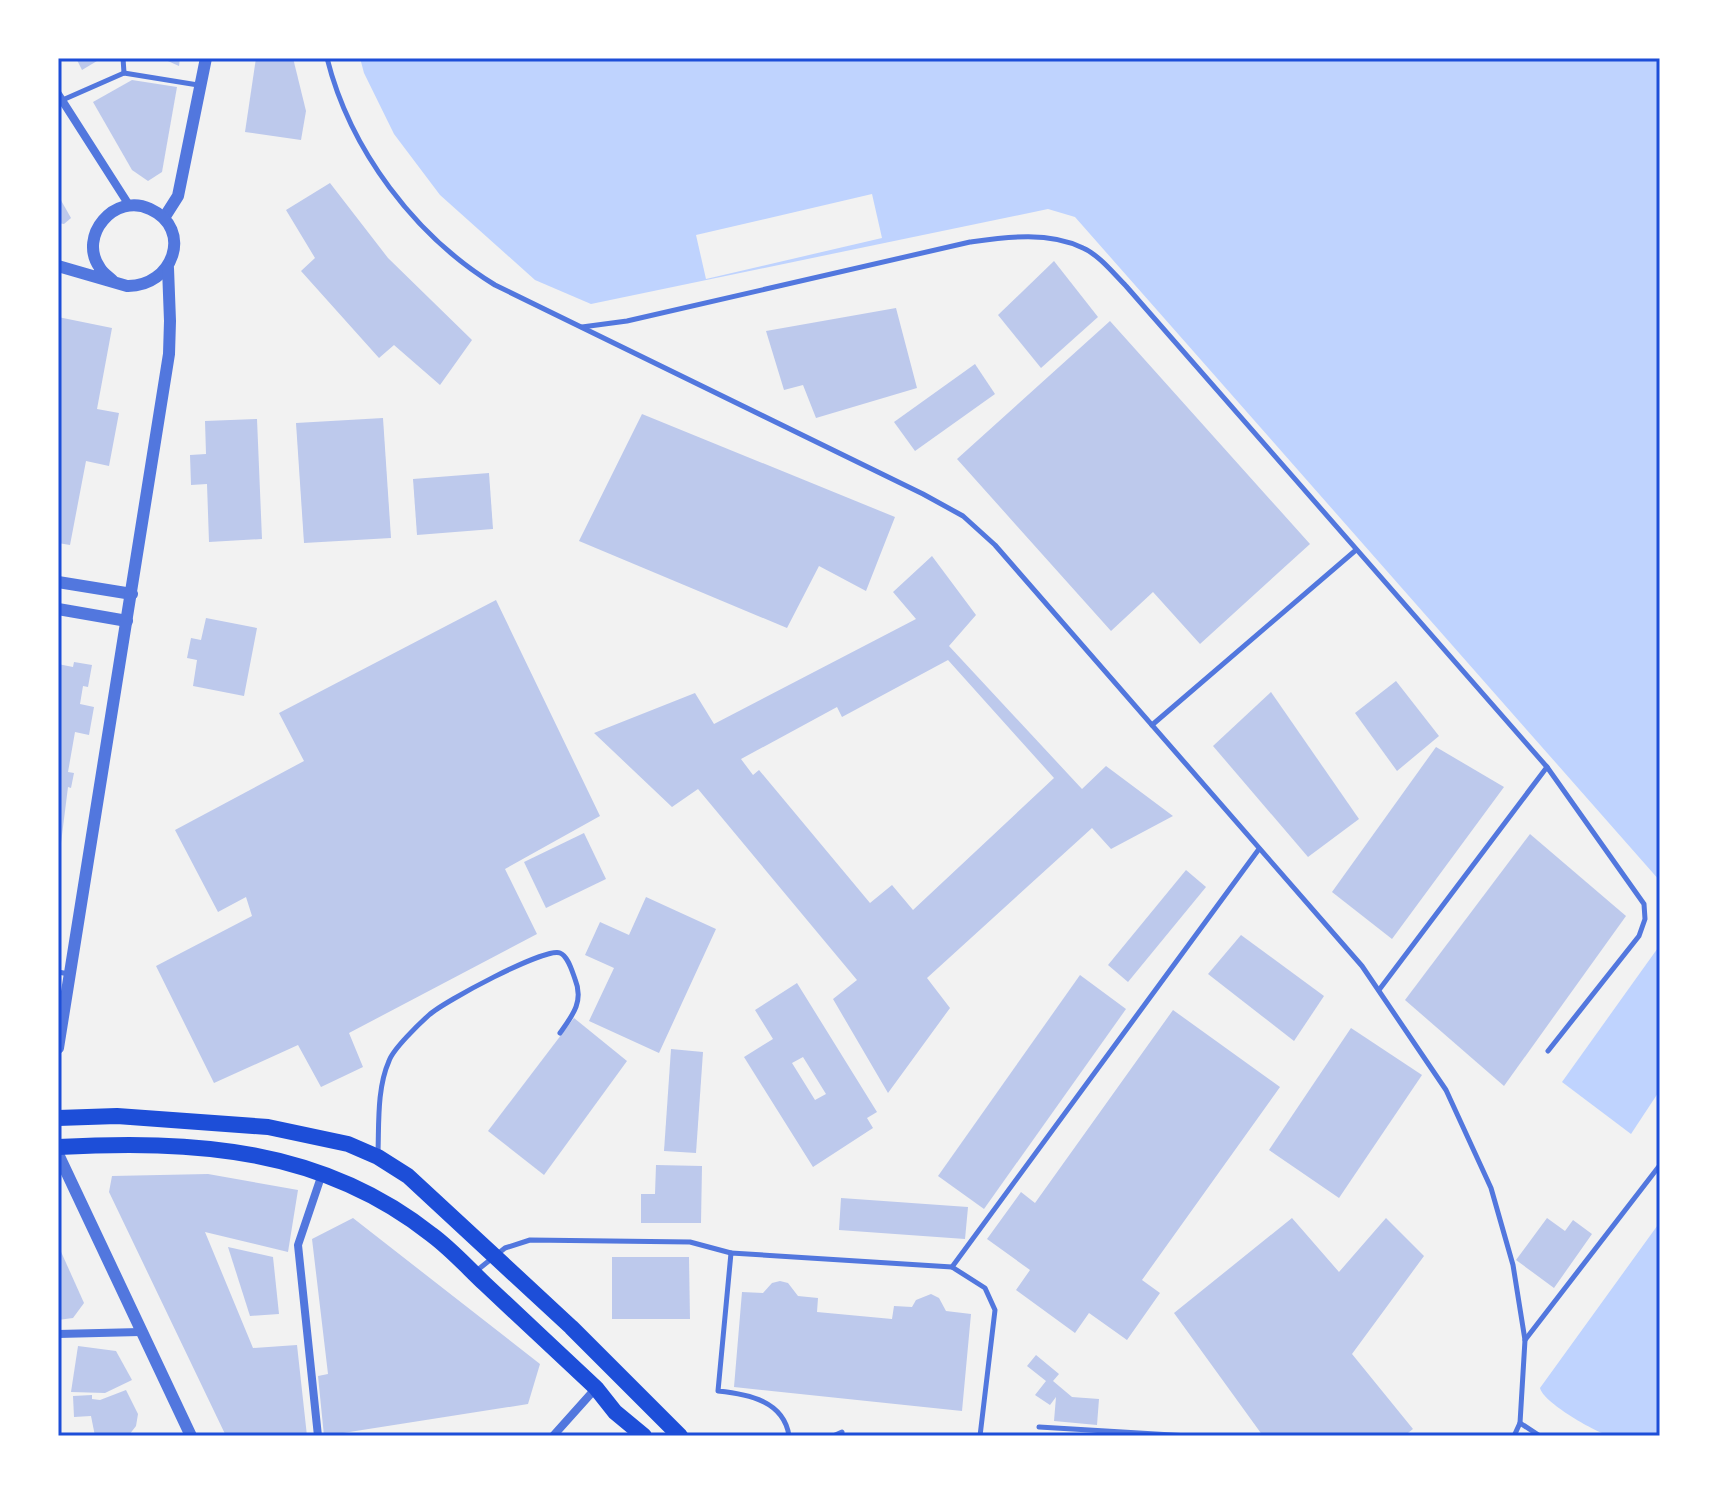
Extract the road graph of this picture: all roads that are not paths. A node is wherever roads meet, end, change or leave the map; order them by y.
1 (123, 58) edge
2 (206, 58) edge
3 (327, 58) edge
4 (124, 73) junction
5 (200, 86) junction
6 (59, 99) edge
7 (129, 205) junction
8 (164, 218) junction
9 (58, 266) edge
10 (168, 268) junction
11 (113, 281) junction
12 (581, 328) junction
13 (1356, 550) junction
14 (58, 582) edge
15 (132, 594) junction
16 (58, 609) edge
17 (127, 621) junction
18 (1152, 725) junction
19 (1547, 767) junction
20 (1259, 849) junction
21 (64, 973) edge
22 (1379, 990) junction
23 (560, 1033) dead end
24 (58, 1048) edge
25 (1548, 1051) dead end
26 (58, 1118) edge
27 (58, 1147) edge
28 (58, 1154) edge
29 (378, 1157) junction
30 (1660, 1165) edge
31 (322, 1172) junction
32 (731, 1253) junction
33 (493, 1255) junction
34 (952, 1267) junction
35 (474, 1274) junction
36 (140, 1332) junction
37 (58, 1334) edge
38 (1525, 1340) junction
39 (596, 1388) junction
40 (1520, 1423) junction
41 (1039, 1427) dead end
42 (842, 1432) dead end
43 (191, 1436) edge
44 (318, 1436) edge
45 (553, 1436) edge
46 (644, 1436) edge
47 (680, 1436) edge
48 (789, 1436) edge
49 (833, 1436) edge
50 (980, 1436) edge
51 (1189, 1436) edge
52 (1514, 1436) edge
53 (1540, 1436) edge

1 - 4 lane
2 - 5 street
3 - 12 lane
4 - 5 lane
4 - 6 lane
5 - 8 street
6 - 7 street
7 - 8 street
7 - 11 street
8 - 10 street
9 - 11 street
10 - 11 street
10 - 15 street
12 - 13 lane
12 - 18 lane
13 - 18 lane
13 - 19 lane
14 - 15 street
15 - 17 street
16 - 17 street
17 - 21 street
18 - 20 lane
19 - 22 lane
19 - 25 lane
20 - 22 lane
20 - 34 lane
21 - 24 street
22 - 38 lane
23 - 29 lane
26 - 29 main road
27 - 31 main road
28 - 36 street
29 - 33 main road
30 - 38 lane
31 - 35 main road
31 - 44 street
32 - 33 lane
32 - 34 lane
32 - 48 lane
33 - 35 lane
33 - 47 main road
34 - 50 lane
35 - 39 main road
36 - 37 street
36 - 43 street
38 - 40 lane
39 - 45 street
39 - 46 main road
40 - 52 lane
40 - 53 lane
41 - 51 lane
42 - 49 lane

